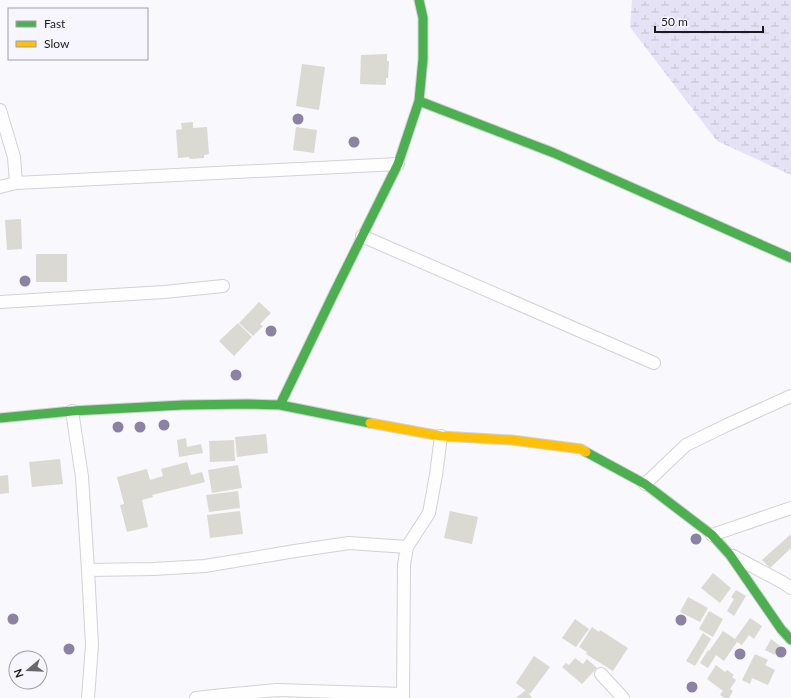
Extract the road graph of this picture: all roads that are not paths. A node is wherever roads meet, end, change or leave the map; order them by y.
1 (419, 0) edge
2 (419, 100) junction
3 (0, 110) edge
4 (398, 164) junction
5 (16, 183) junction
6 (0, 187) edge
7 (362, 236) junction
8 (791, 258) edge
9 (223, 286) dead end
10 (0, 302) edge
11 (654, 363) dead end
12 (791, 396) edge
13 (280, 405) junction
14 (72, 411) junction
15 (0, 418) edge
16 (442, 436) junction
17 (645, 484) junction
18 (791, 508) edge
19 (712, 535) junction
20 (408, 548) junction
21 (730, 555) junction
22 (88, 570) junction
23 (791, 588) edge
24 (791, 640) edge
25 (602, 674) dead end
26 (403, 696) edge
27 (88, 698) edge
28 (196, 698) edge
29 (624, 698) edge

1 - 2 street
2 - 4 street
2 - 8 street
3 - 5 street
4 - 5 street
4 - 7 street
5 - 6 street
7 - 11 street
7 - 13 street
9 - 10 street
12 - 17 street
13 - 14 street
13 - 16 street
14 - 15 street
14 - 22 street
16 - 17 street
16 - 20 street
17 - 19 street
18 - 19 street
19 - 21 street
20 - 22 street
20 - 26 street
21 - 23 street
21 - 24 street
22 - 27 street
25 - 29 street
26 - 28 street

